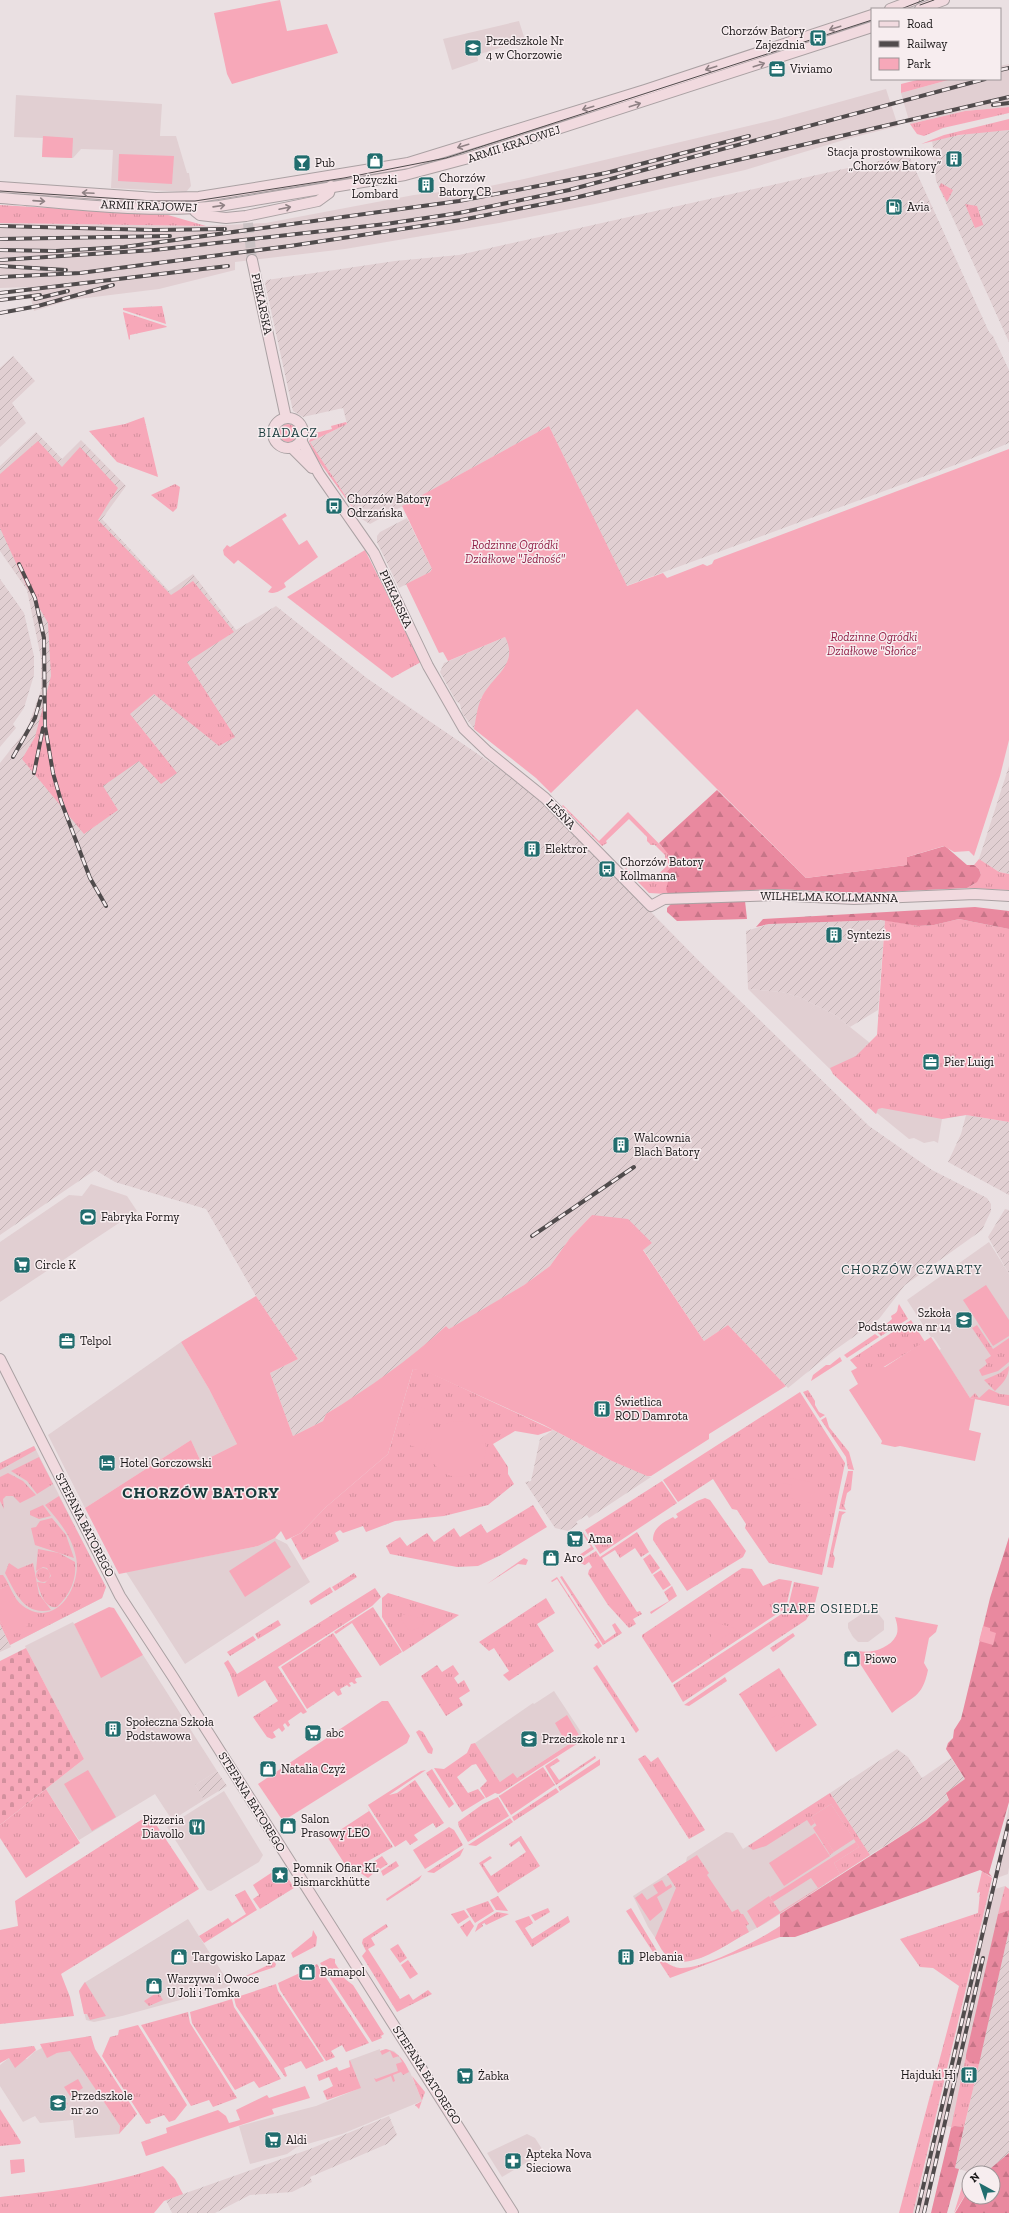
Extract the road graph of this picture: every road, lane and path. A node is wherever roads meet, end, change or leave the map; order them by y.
1 (914, 0) edge
2 (944, 0) edge
3 (893, 8) edge
4 (923, 8) edge
5 (871, 15) edge
6 (858, 20) junction
7 (868, 28) edge
8 (330, 177) junction
9 (0, 187) edge
10 (332, 188) junction
11 (197, 197) junction
12 (0, 198) edge
13 (194, 208) junction
14 (252, 260) tunnel mouth
15 (286, 418) junction
16 (302, 442) junction
17 (292, 448) junction
18 (319, 474) junction
19 (464, 729) joint
20 (1009, 896) edge
21 (651, 906) joint
22 (0, 1359) edge
23 (513, 2213) edge

1 - 3 street
2 - 4 street
5 - 6 street, ARMII KRAJOWEJ
6 - 7 street
6 -> 8 street, ARMII KRAJOWEJ
10 -> 7 street, ARMII KRAJOWEJ
8 - 10 street
8 - 11 street, ARMII KRAJOWEJ
11 -> 9 street, ARMII KRAJOWEJ
13 -> 10 street, ARMII KRAJOWEJ
13 -> 10 street
11 - 13 street
12 -> 13 street, ARMII KRAJOWEJ
14 - 15 street, PIEKARSKA
15 - 16 street
15 - 17 street
16 - 17 street
16 - 18 street, PIEKARSKA
17 - 18 street, PIEKARSKA
18 - 19 street, PIEKARSKA
19 - 21 street, LEŚNA
20 - 21 street, WILHELMA KOLLMANNA
22 - 23 street, STEFANA BATOREGO

